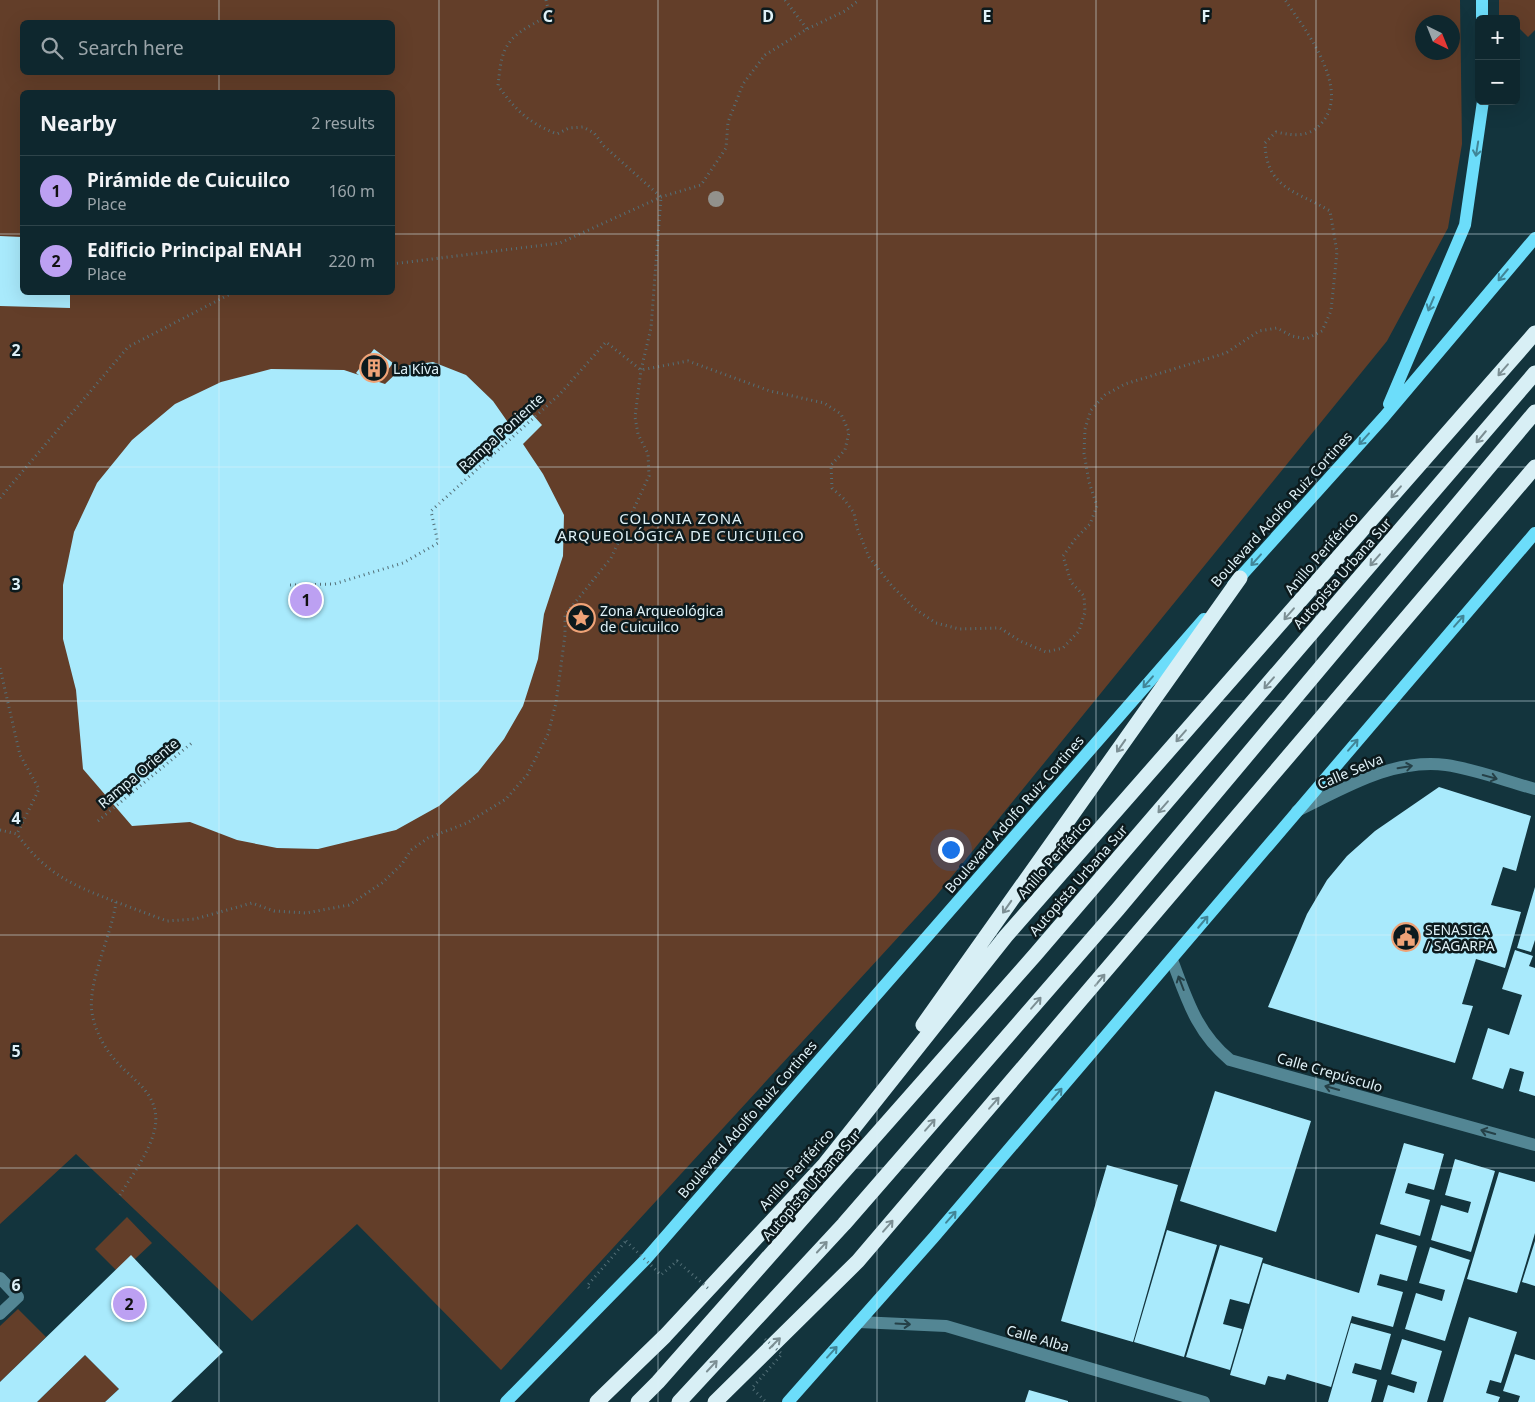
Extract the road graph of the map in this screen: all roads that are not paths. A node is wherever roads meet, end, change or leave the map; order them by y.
1 (1482, 0) edge
2 (1482, 15) edge
3 (1482, 105) edge
4 (1535, 238) edge
5 (1535, 333) edge
6 (1535, 373) edge
7 (1535, 412) edge
8 (1384, 416) junction
9 (1535, 467) edge
10 (1535, 533) edge
11 (1240, 578) junction
12 (1535, 789) edge
13 (1296, 812) junction
14 (1172, 960) junction
15 (1535, 1145) edge
16 (826, 1164) junction
17 (0, 1278) edge
18 (0, 1314) edge
19 (859, 1322) junction
20 (506, 1402) edge
21 (597, 1402) edge
22 (638, 1402) edge
23 (679, 1402) edge
24 (716, 1402) edge
25 (788, 1402) edge
26 (1204, 1402) edge

1 - 2 main road
3 -> 8 main road
4 -> 8 main road, Boulevard Adolfo Ruiz Cortines
5 -> 16 highway, Anillo Periférico
6 -> 22 highway, Autopista Urbana Sur, bridge
23 -> 7 highway, bridge
8 -> 11 main road, Boulevard Adolfo Ruiz Cortines
24 -> 9 highway
13 -> 10 main road
11 -> 16 highway
11 -> 20 main road, Boulevard Adolfo Ruiz Cortines
13 -> 12 street, Calle Selva
14 -> 13 main road
15 -> 14 street, Calle Crepúsculo
19 -> 14 main road
16 - 21 highway, Anillo Periférico
17 - 18 street
25 -> 19 main road
19 -> 26 street, Calle Alba

